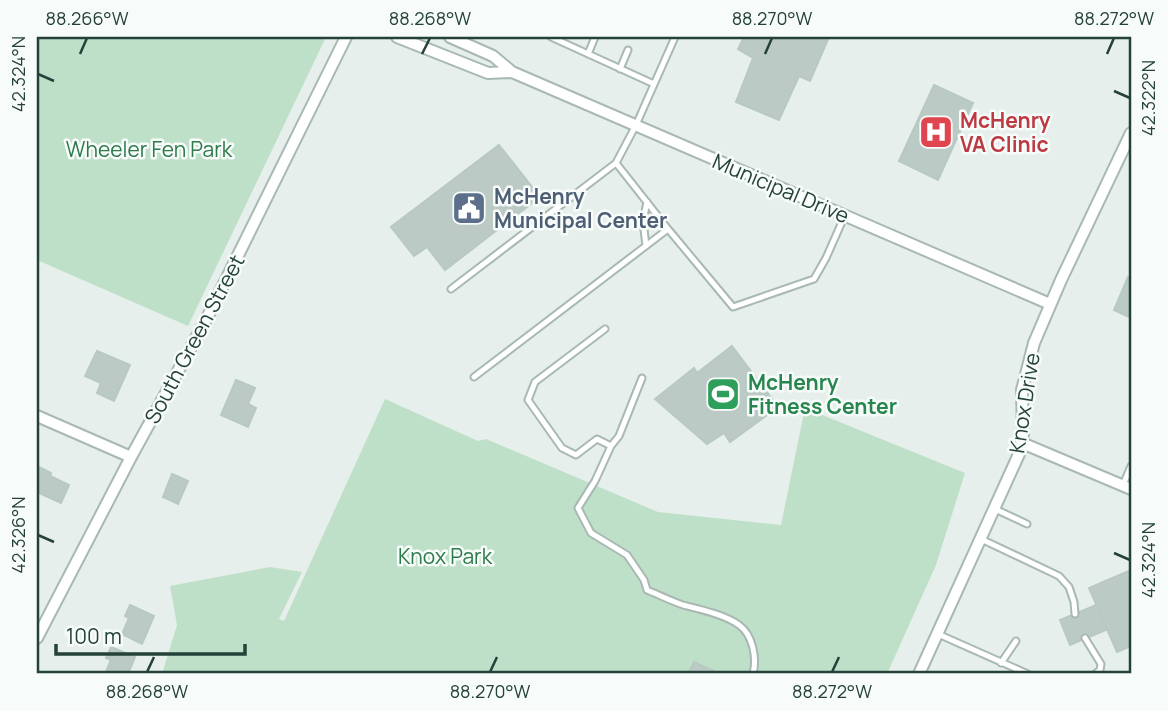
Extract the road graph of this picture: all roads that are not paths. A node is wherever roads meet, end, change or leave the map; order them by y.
1 (346, 37) edge
2 (397, 37) edge
3 (450, 37) edge
4 (551, 37) edge
5 (595, 37) edge
6 (675, 37) edge
7 (628, 50) dead end
8 (588, 54) junction
9 (620, 69) junction
10 (512, 72) junction
11 (654, 84) junction
12 (635, 125) junction
13 (1131, 132) edge
14 (616, 163) junction
15 (647, 202) junction
16 (845, 215) junction
17 (668, 229) junction
18 (646, 247) junction
19 (451, 289) dead end
20 (1050, 304) junction
21 (605, 330) dead end
22 (474, 377) dead end
23 (642, 378) dead end
24 (37, 416) edge
25 (1022, 443) junction
26 (611, 446) junction
27 (131, 457) junction
28 (1131, 466) edge
29 (1127, 487) edge
30 (995, 509) junction
31 (1027, 524) dead end
32 (981, 539) junction
33 (1075, 614) dead end
34 (937, 634) junction
35 (37, 638) edge
36 (1085, 638) dead end
37 (1016, 641) dead end
38 (1001, 663) junction
39 (753, 674) edge
40 (919, 674) edge
41 (1028, 674) edge
42 (1095, 674) edge

1 - 27 street, South Green Street
2 - 10 street, Municipal Drive
3 - 10 street, Municipal Drive
4 - 8 lane
5 - 8 lane
6 - 11 lane
7 - 9 lane
8 - 9 lane
9 - 11 lane
10 - 12 street, Municipal Drive
11 - 12 lane
12 - 14 lane
12 - 16 street, Municipal Drive
13 - 20 street, Knox Drive
14 - 15 lane
14 - 19 lane
15 - 17 lane
15 - 18 lane
16 - 17 lane
16 - 20 street, Municipal Drive
17 - 18 lane
18 - 22 lane
20 - 25 street, Knox Drive
21 - 26 lane
23 - 26 lane
24 - 27 street
25 - 29 street
25 - 30 street, Knox Drive
26 - 39 lane
27 - 35 street, South Green Street
28 - 29 lane
30 - 31 lane
30 - 32 street, Knox Drive
32 - 33 lane
32 - 34 street, Knox Drive
34 - 38 lane
34 - 40 street, Knox Drive
36 - 42 lane
37 - 38 lane
38 - 41 lane

